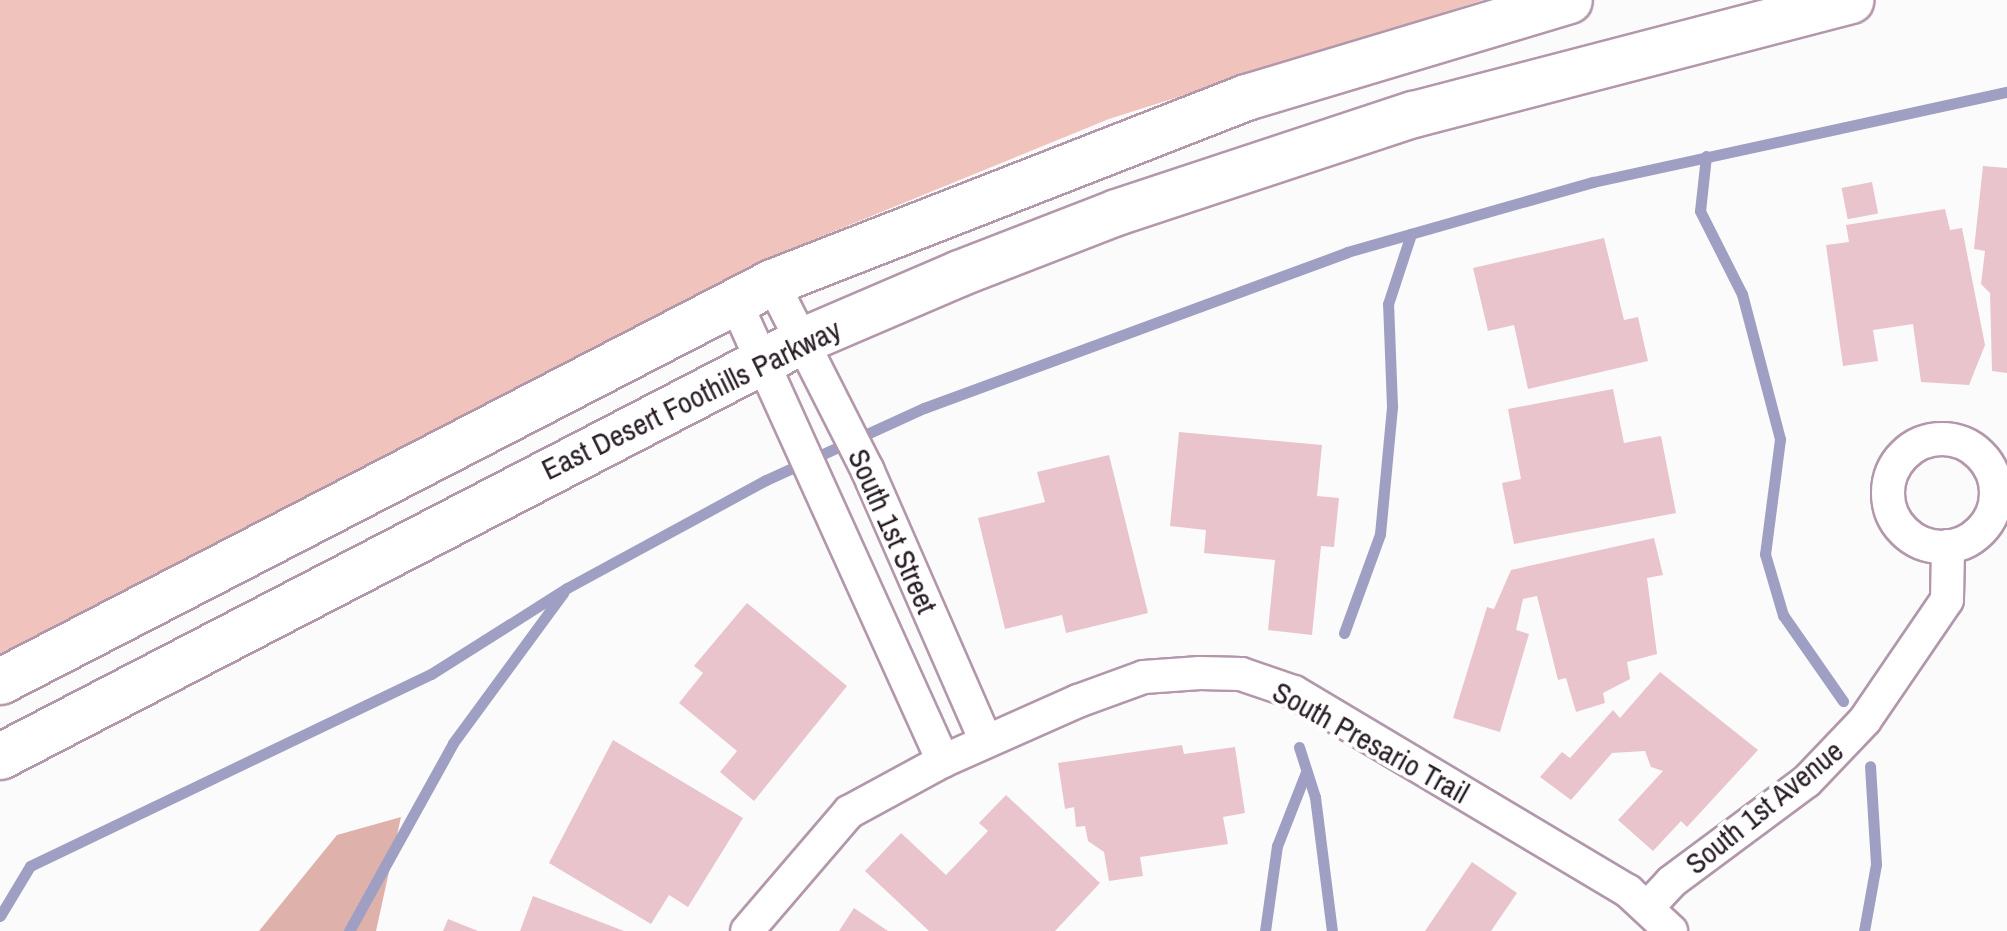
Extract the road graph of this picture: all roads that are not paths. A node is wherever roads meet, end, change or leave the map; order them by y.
1 (1569, 0) edge
2 (1850, 0) edge
3 (753, 291) junction
4 (803, 340) junction
5 (761, 361) junction
6 (1948, 546) dead end
7 (0, 681) edge
8 (986, 741) junction
9 (0, 756) edge
10 (944, 761) junction
11 (1659, 919) edge
12 (747, 931) edge

1 - 3 street
2 - 4 street, East Desert Foothills Parkway
3 - 4 street, South 1st Street
3 - 5 street, South 1st Street
3 - 7 street
4 - 5 street, East Desert Foothills Parkway
4 - 8 street, South 1st Street
5 - 9 street, East Desert Foothills Parkway
5 - 10 street, South 1st Street
6 - 11 street, South 1st Avenue
8 - 10 street
8 - 11 street, South Presario Trail
10 - 12 street

